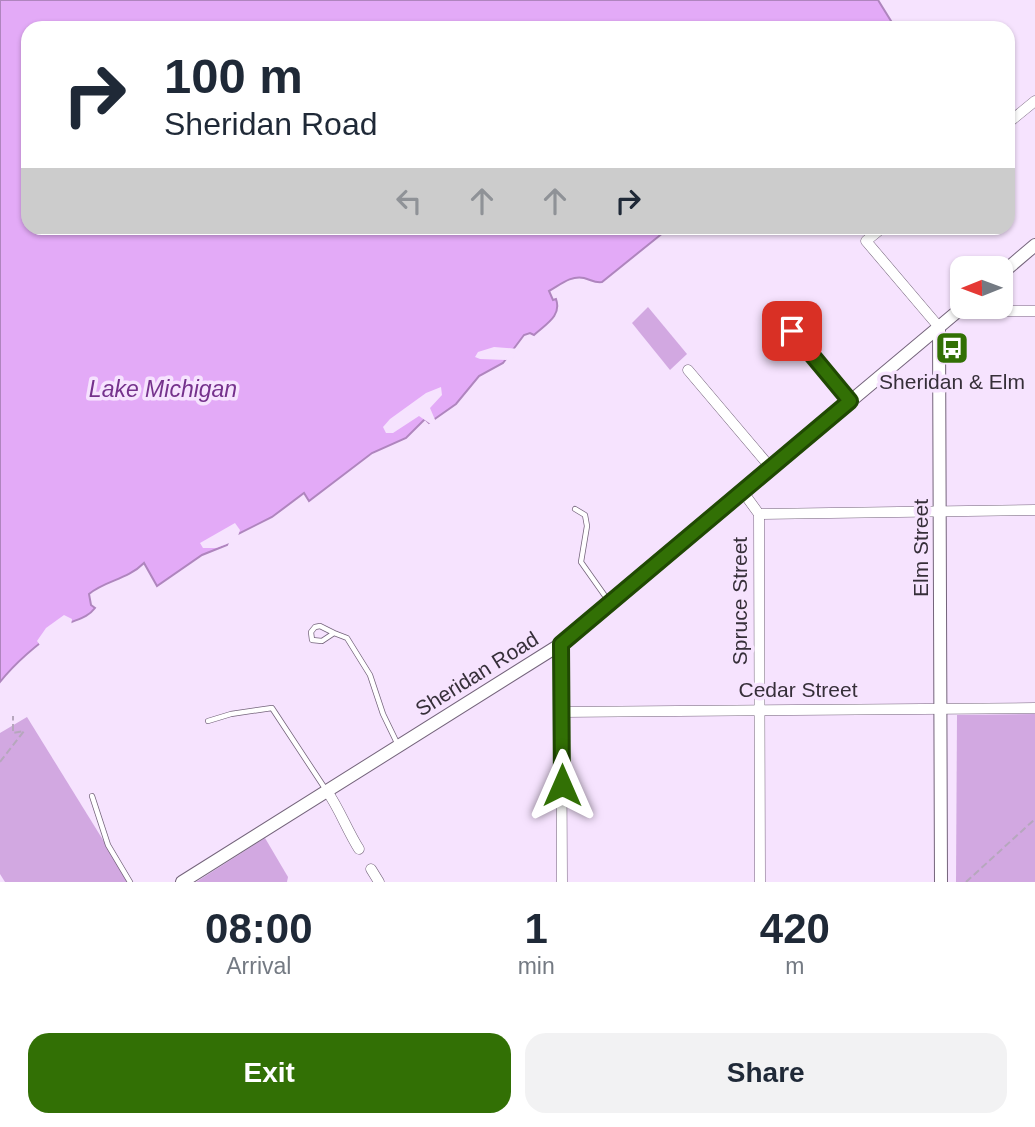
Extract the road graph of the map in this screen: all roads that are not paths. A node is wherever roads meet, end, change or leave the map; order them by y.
1 (1035, 101) edge
2 (1015, 117) edge
3 (873, 235) edge
4 (1035, 245) edge
5 (1013, 264) edge
6 (1013, 311) edge
7 (1035, 311) edge
8 (950, 318) edge
9 (939, 327) junction
10 (792, 331) dead end
11 (688, 370) dead end
12 (850, 401) junction
13 (771, 468) junction
14 (743, 492) junction
15 (575, 509) dead end
16 (1035, 510) edge
17 (940, 511) junction
18 (759, 514) junction
19 (610, 604) junction
20 (334, 633) junction
21 (561, 644) junction
22 (1035, 708) edge
23 (760, 709) junction
24 (940, 709) junction
25 (562, 712) junction
26 (208, 721) dead end
27 (398, 746) junction
28 (327, 791) junction
29 (93, 796) dead end
30 (359, 849) dead end
31 (371, 869) dead end
32 (130, 882) edge
33 (182, 882) edge
34 (379, 882) edge
35 (562, 882) edge
36 (760, 882) edge
37 (941, 882) edge

1 - 2 street
3 - 9 street
4 - 5 street
6 - 7 street
8 - 9 street, Sheridan Road
9 - 12 street, Sheridan Road
9 - 17 street, Elm Street
10 - 12 street
11 - 13 street
12 - 13 street, Sheridan Road
13 - 14 street, Sheridan Road
14 - 18 street, Spruce Street
14 - 19 street, Sheridan Road
15 - 19 lane
16 - 17 street
17 - 18 street
17 - 24 street, Elm Street
18 - 23 street, Spruce Street
19 - 21 street, Sheridan Road
20 - 20 lane
20 - 27 lane
21 - 25 street
21 - 27 street, Sheridan Road
22 - 24 street, Cedar Street
23 - 24 street, Cedar Street
23 - 25 street, Cedar Street
23 - 36 street, Spruce Street
24 - 37 street, Elm Street
25 - 35 street
26 - 28 lane
27 - 28 street, Sheridan Road
28 - 30 street
28 - 33 street, Sheridan Road
29 - 32 lane
31 - 34 street

